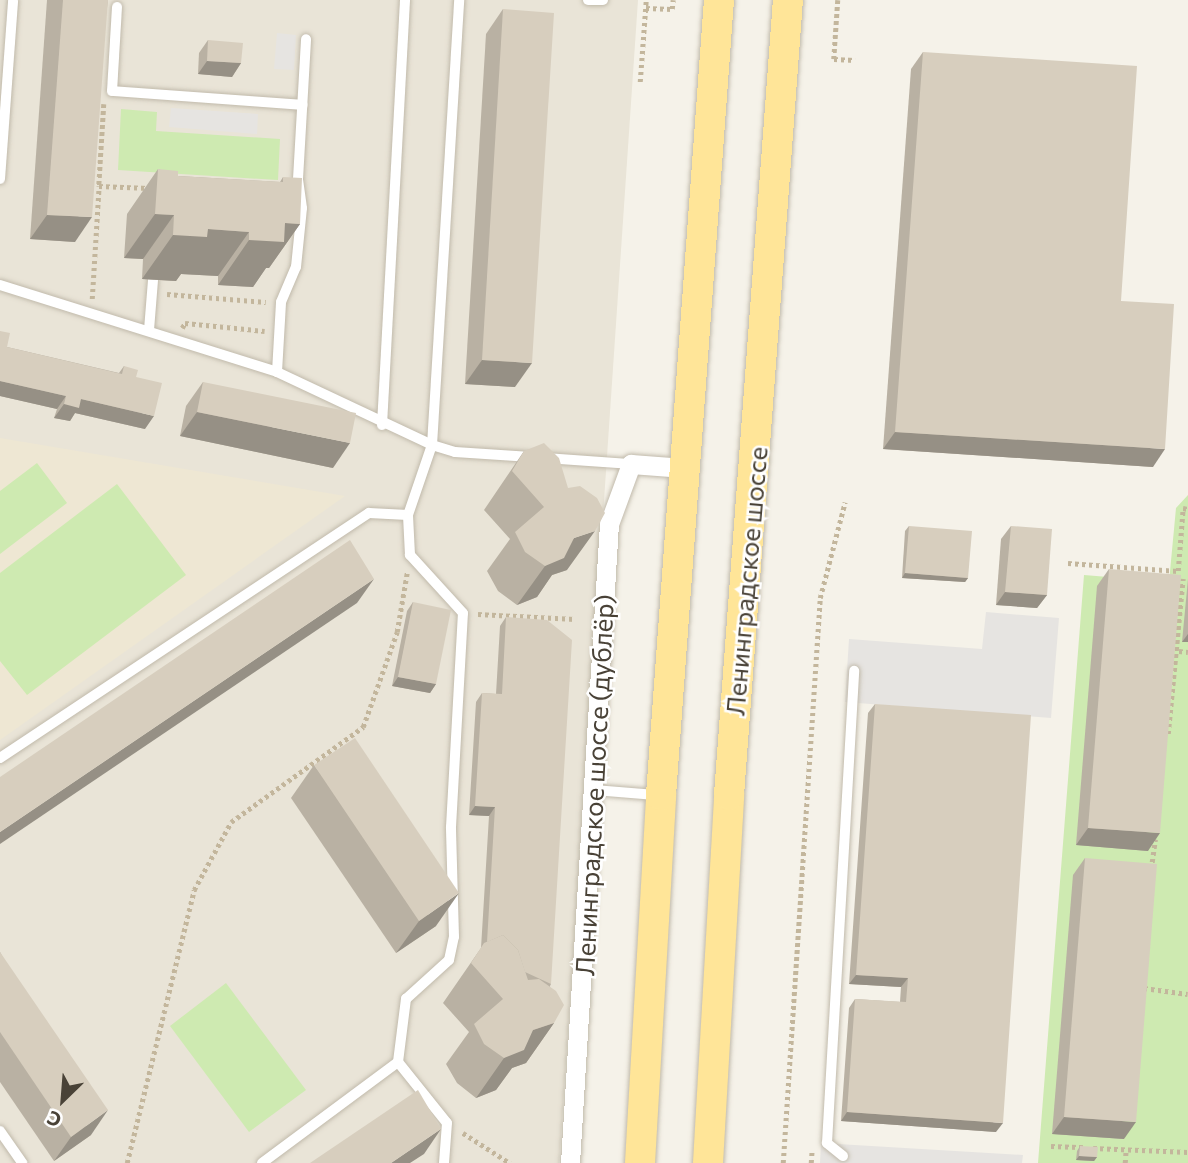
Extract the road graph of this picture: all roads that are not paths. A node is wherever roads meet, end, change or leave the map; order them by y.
1 (13, 0) edge
2 (405, 0) edge
3 (459, 0) edge
4 (588, 0) edge
5 (603, 0) edge
6 (719, 0) edge
7 (788, 0) edge
8 (117, 7) dead end
9 (306, 38) dead end
10 (302, 105) junction
11 (0, 179) edge
12 (153, 280) dead end
13 (0, 285) edge
14 (149, 330) junction
15 (277, 372) junction
16 (382, 425) junction
17 (432, 445) junction
18 (631, 464) junction
19 (684, 468) junction
20 (408, 515) junction
21 (854, 671) dead end
22 (0, 758) edge
23 (593, 790) junction
24 (662, 795) junction
25 (398, 1062) junction
26 (0, 1131) edge
27 (843, 1156) dead end
28 (22, 1163) edge
29 (262, 1163) edge
30 (443, 1163) edge
31 (570, 1163) edge
32 (640, 1163) edge
33 (708, 1163) edge

1 - 11 lane
2 - 16 lane
3 - 17 lane
4 - 5 lane
6 - 19 main road
7 - 33 main road, Ленинградское шоссе
8 - 10 lane
9 - 10 lane
10 - 15 lane
12 - 14 lane
13 - 14 lane
14 - 15 lane
15 - 16 lane
16 - 17 lane
17 - 18 lane
17 - 20 lane
18 - 19 street
18 - 23 street, Ленинградское шоссе (дублёр)
19 - 24 main road
20 - 22 lane
20 - 25 lane
21 - 27 lane
23 - 24 lane
23 - 31 street, Ленинградское шоссе (дублёр)
24 - 32 main road
25 - 29 lane
25 - 30 lane
26 - 28 lane

